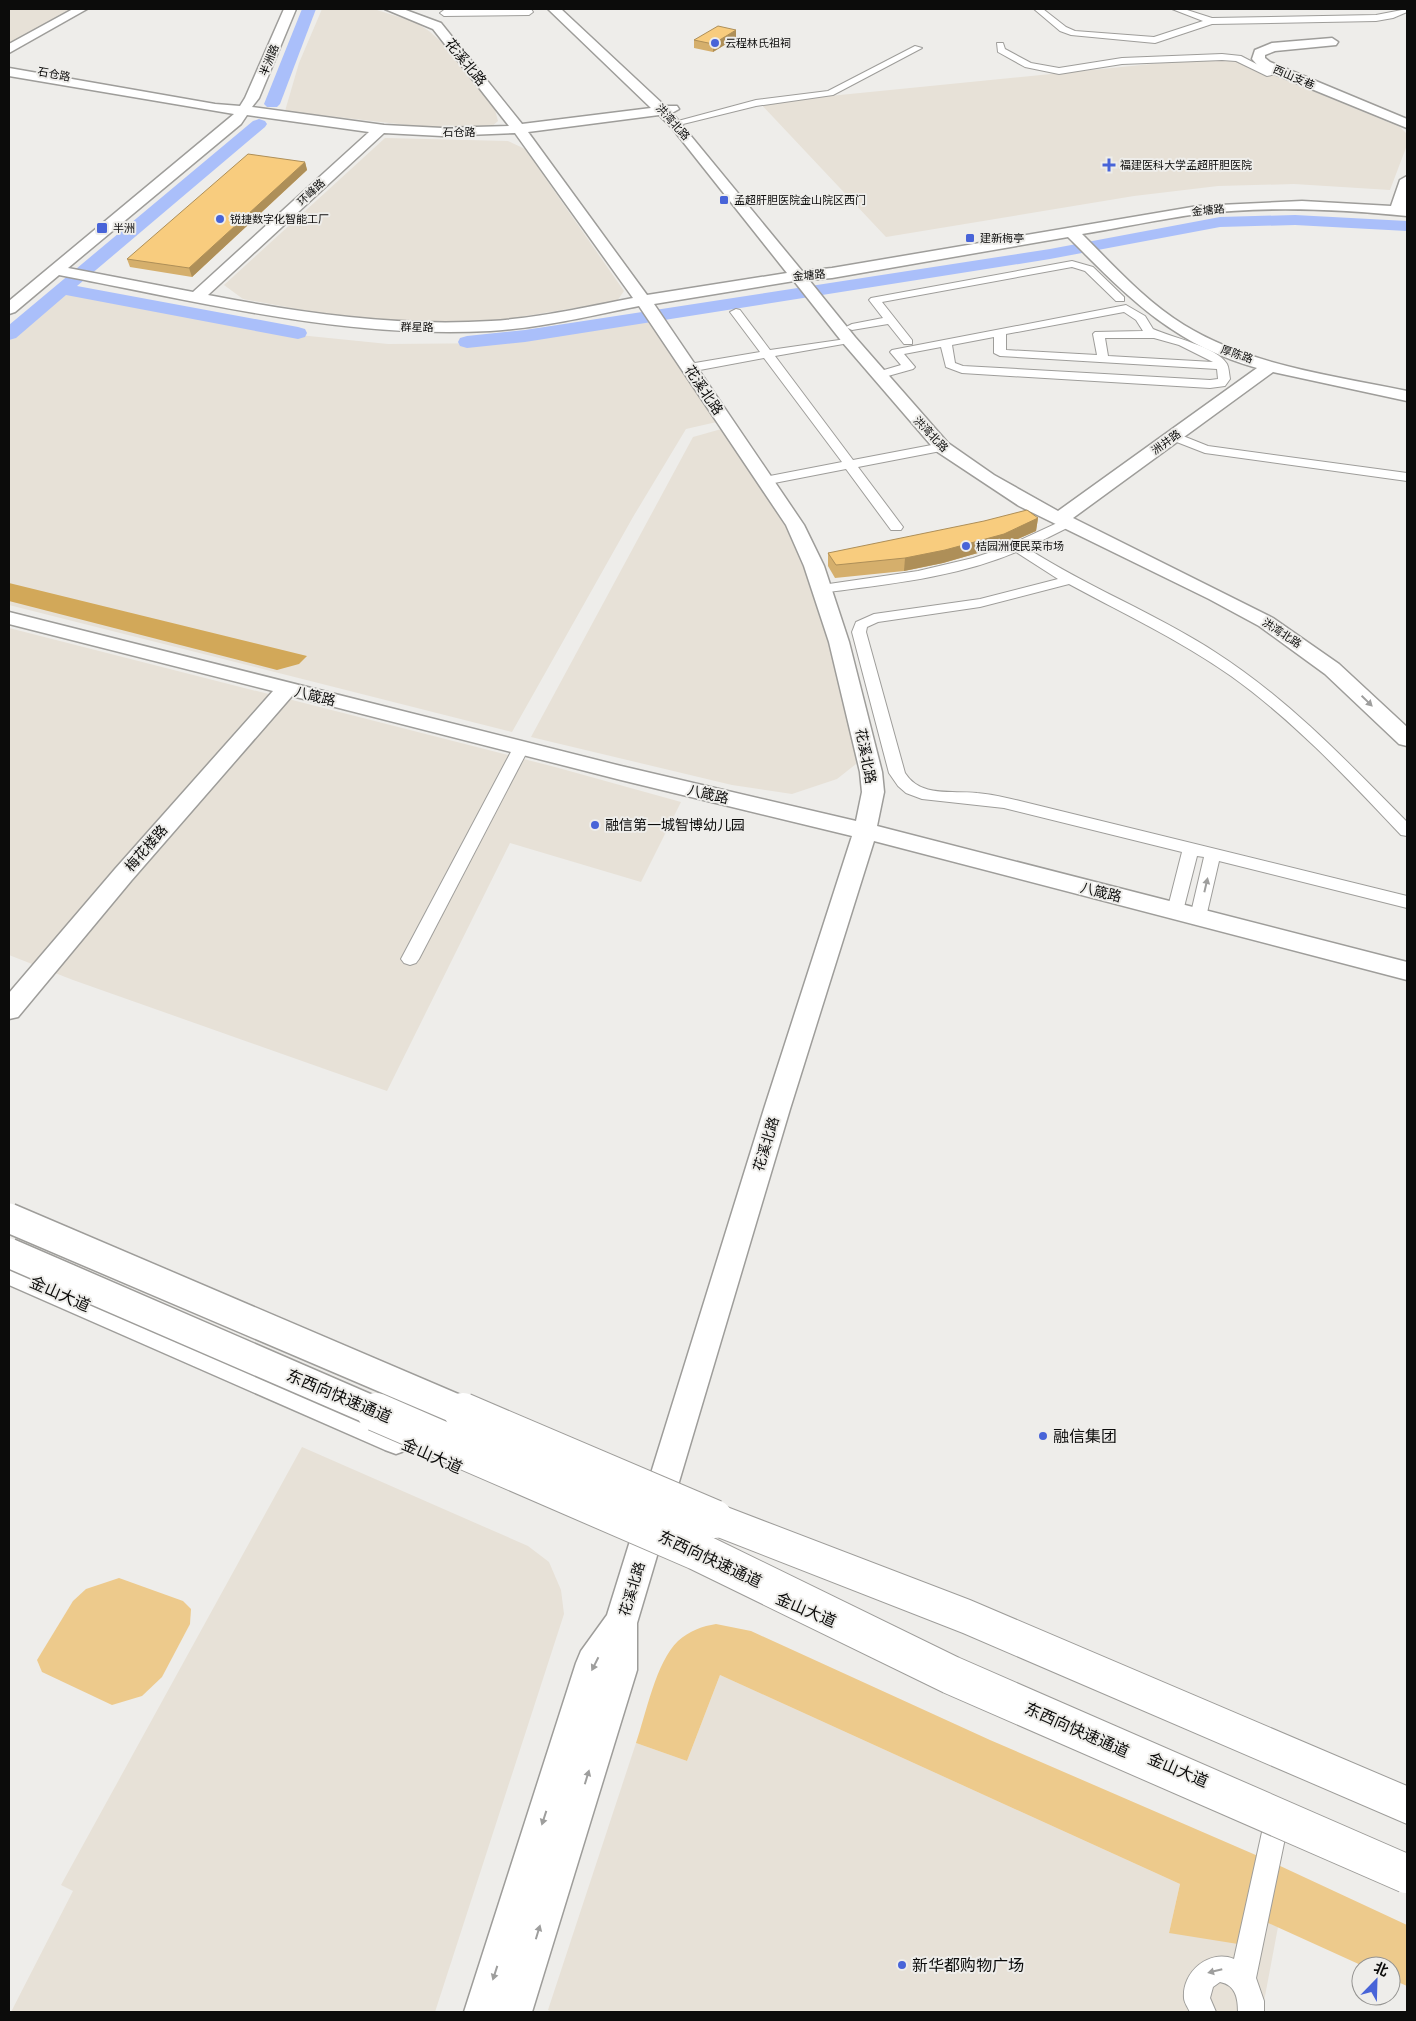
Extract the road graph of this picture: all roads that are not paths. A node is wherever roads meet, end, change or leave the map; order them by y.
1 (81, 9) edge
2 (290, 9) edge
3 (391, 9) edge
4 (526, 9) edge
5 (554, 9) edge
6 (563, 9) edge
7 (1038, 9) edge
8 (1176, 9) edge
9 (1407, 9) edge
10 (444, 13) dead end
11 (1211, 21) junction
12 (1332, 42) dead end
13 (1000, 45) dead end
14 (918, 48) dead end
15 (9, 49) edge
16 (9, 66) edge
17 (9, 72) edge
18 (1280, 72) junction
19 (246, 110) junction
20 (668, 110) junction
21 (683, 121) junction
22 (1407, 124) edge
23 (380, 129) junction
24 (520, 130) junction
25 (1407, 180) edge
26 (1402, 210) edge
27 (1075, 236) junction
28 (56, 270) junction
29 (779, 278) joint
30 (809, 282) junction
31 (198, 296) junction
32 (1120, 299) dead end
33 (9, 309) edge
34 (651, 312) junction
35 (736, 312) dead end
36 (890, 320) junction
37 (1179, 328) junction
38 (1000, 332) junction
39 (1151, 332) junction
40 (851, 334) junction
41 (908, 342) dead end
42 (946, 342) junction
43 (768, 355) junction
44 (1103, 359) junction
45 (1272, 365) junction
46 (1222, 366) junction
47 (689, 368) junction
48 (888, 372) junction
49 (1407, 396) edge
50 (1173, 436) junction
51 (942, 447) junction
52 (850, 464) junction
53 (1407, 477) edge
54 (764, 480) junction
55 (1065, 518) junction
56 (896, 527) dead end
57 (1018, 548) junction
58 (1069, 580) junction
59 (822, 589) junction
60 (9, 618) edge
61 (873, 684) junction
62 (850, 685) junction
63 (287, 689) junction
64 (1407, 721) edge
65 (1407, 740) edge
66 (521, 748) junction
67 (865, 831) junction
68 (1407, 831) edge
69 (1191, 848) junction
70 (1213, 854) junction
71 (1407, 902) edge
72 (1175, 911) junction
73 (1198, 917) junction
74 (410, 959) dead end
75 (1407, 971) edge
76 (9, 1010) edge
77 (9, 1206) edge
78 (9, 1218) edge
79 (9, 1253) edge
80 (9, 1272) edge
81 (664, 1485) junction
82 (646, 1544) junction
83 (622, 1623) junction
84 (1407, 1789) edge
85 (1407, 1805) edge
86 (1278, 1813) junction
87 (1407, 1873) edge
88 (1242, 1980) junction
89 (483, 2012) edge
90 (513, 2012) edge
91 (1203, 2012) edge
92 (1251, 2012) edge

1 - 15 street
2 - 19 street, 半洲路
3 - 24 street, 花溪北路
4 - 10 street
5 - 20 street, 洪湾北路
6 - 20 street, 洪湾北路
7 - 11 street
8 - 11 street
9 - 11 street
12 - 18 street, 西山支巷
13 - 18 street
14 - 21 street
16 - 19 street, 石仓路
17 - 19 street, 石仓路
18 - 22 street, 西山支巷
19 - 23 street, 石仓路
19 - 28 street, 半洲路
20 - 21 street, 洪湾北路
20 - 24 street, 石仓路
20 - 30 street, 洪湾北路
21 - 30 street, 洪湾北路
23 - 24 street, 石仓路
23 - 31 street, 环峰路
24 - 34 street, 花溪北路
25 - 26 street
26 - 27 street, 金塘路
26 - 30 street, 金塘路
27 - 30 street, 金塘路
27 - 37 street, 厚陈路
28 - 31 street, 群星路
28 - 33 street, 半洲路
29 - 30 street, 金塘路
29 - 34 street, 群星路
30 - 40 street, 洪湾北路
31 - 34 street, 群星路
32 - 36 street
34 - 47 street, 花溪北路
35 - 43 street
36 - 40 street
36 - 41 street
37 - 39 street
37 - 45 street, 厚陈路
38 - 39 street
38 - 42 street
38 - 44 street
39 - 44 street
39 - 46 street
40 - 43 street
40 - 48 street, 洪湾北路
40 - 51 street, 洪湾北路
42 - 46 street
42 - 48 street
43 - 47 street
43 - 52 street
44 - 46 street
45 - 49 street, 厚陈路
45 - 50 street, 洲井路
47 - 54 street, 花溪北路
48 - 55 street, 洪湾北路
50 - 53 street
50 - 55 street, 洲井路
51 - 52 street
51 - 55 street, 洪湾北路
52 - 54 street
52 - 56 street
54 - 59 street, 花溪北路
55 - 57 street
55 - 64 street, 洪湾北路
55 -> 65 street, 洪湾北路
57 - 58 street
57 - 59 street
58 - 61 street
58 - 68 street
59 - 62 street, 花溪北路
60 - 63 street, 八箴路
61 - 62 street
61 - 69 street
62 - 67 street, 花溪北路
63 - 66 street, 八箴路
63 - 76 street, 梅花楼路
66 - 67 street, 八箴路
66 - 74 street
67 - 72 street, 八箴路
67 - 81 street, 花溪北路
69 - 70 street
69 - 72 street
70 - 71 street
73 -> 70 street
72 - 73 street, 八箴路
73 - 75 street, 八箴路
77 - 81 street
78 - 85 highway, bridge
79 - 87 highway, 东西向快速通道, bridge
80 - 82 street, 金山大道
81 - 82 street, 花溪北路
81 - 84 street
82 - 83 street, 花溪北路
82 - 86 street, 金山大道
83 -> 89 street
90 -> 83 street
86 - 87 street, 金山大道
86 - 88 street
88 -> 91 street
88 - 92 street

